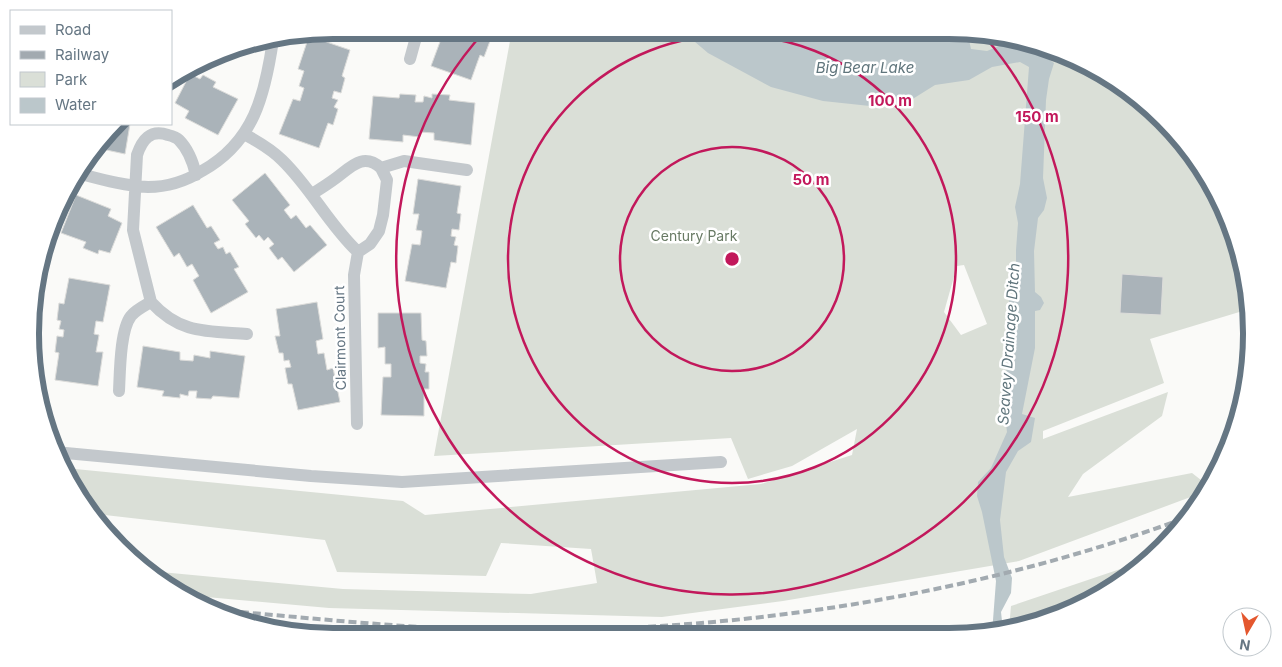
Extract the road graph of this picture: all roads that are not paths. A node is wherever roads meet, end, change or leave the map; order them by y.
1 (416, 39) edge
2 (272, 45) edge
3 (410, 59) dead end
4 (161, 128) edge
5 (244, 134) junction
6 (381, 168) junction
7 (467, 170) dead end
8 (196, 174) junction
9 (85, 175) edge
10 (136, 186) junction
11 (312, 194) junction
12 (358, 252) junction
13 (150, 302) junction
14 (247, 334) dead end
15 (119, 391) dead end
16 (357, 424) dead end
17 (64, 453) edge
18 (721, 462) dead end

1 - 3 street
2 - 5 street
4 - 8 street
4 - 10 street
5 - 8 street
5 - 11 street
6 - 7 street
6 - 11 street
6 - 12 street
8 - 10 street
9 - 10 street
10 - 13 street
11 - 12 street
12 - 16 street, Clairmont Court
13 - 14 street
13 - 15 street
17 - 18 street

